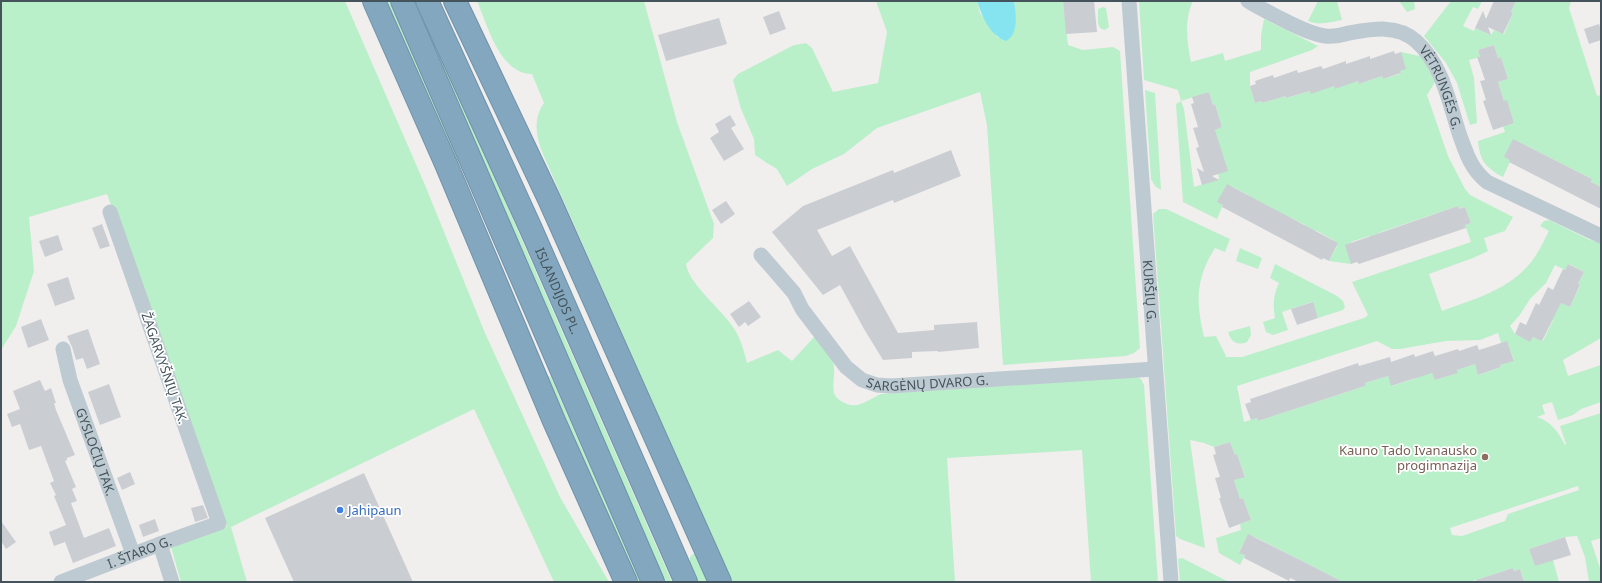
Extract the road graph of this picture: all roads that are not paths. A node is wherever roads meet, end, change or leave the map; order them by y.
1 (358, 1) edge
2 (374, 1) edge
3 (402, 1) edge
4 (427, 1) edge
5 (454, 1) edge
6 (469, 1) edge
7 (1129, 1) edge
8 (1248, 1) edge
9 (485, 129) junction
10 (504, 149) junction
11 (446, 164) junction
12 (549, 199) junction
13 (110, 212) dead end
14 (530, 229) junction
15 (1601, 236) edge
16 (761, 255) dead end
17 (63, 349) dead end
18 (1154, 369) junction
19 (554, 421) junction
20 (587, 432) junction
21 (219, 524) joint
22 (160, 544) junction
23 (133, 554) junction
24 (61, 582) edge
25 (172, 582) edge
26 (626, 582) edge
27 (653, 582) edge
28 (686, 582) edge
29 (720, 582) edge
30 (1171, 582) edge

1 - 19 highway
2 - 11 highway
3 - 20 highway
4 - 9 highway, ISLANDIJOS PL.
5 - 10 highway
5 - 12 highway
6 - 12 highway
7 - 18 street, KURŠIŲ G.
8 - 15 street, VĖTRUNGĖS G.
9 - 10 highway
9 - 14 highway, ISLANDIJOS PL.
10 - 12 highway
10 - 14 highway
11 - 19 highway
11 - 20 highway
12 - 29 highway
13 - 21 street, ŽAGARVYŠNIŲ TAK.
14 - 28 highway, ISLANDIJOS PL.
16 - 18 street, SARGĖNŲ DVARO G.
17 - 23 street, GYSLOČIŲ TAK.
18 - 30 street, KURŠIŲ G.
19 - 26 highway
20 - 27 highway
21 - 22 street, I. ŠTARO G.
22 - 23 street, I. ŠTARO G.
22 - 25 street
23 - 24 street, I. ŠTARO G.

